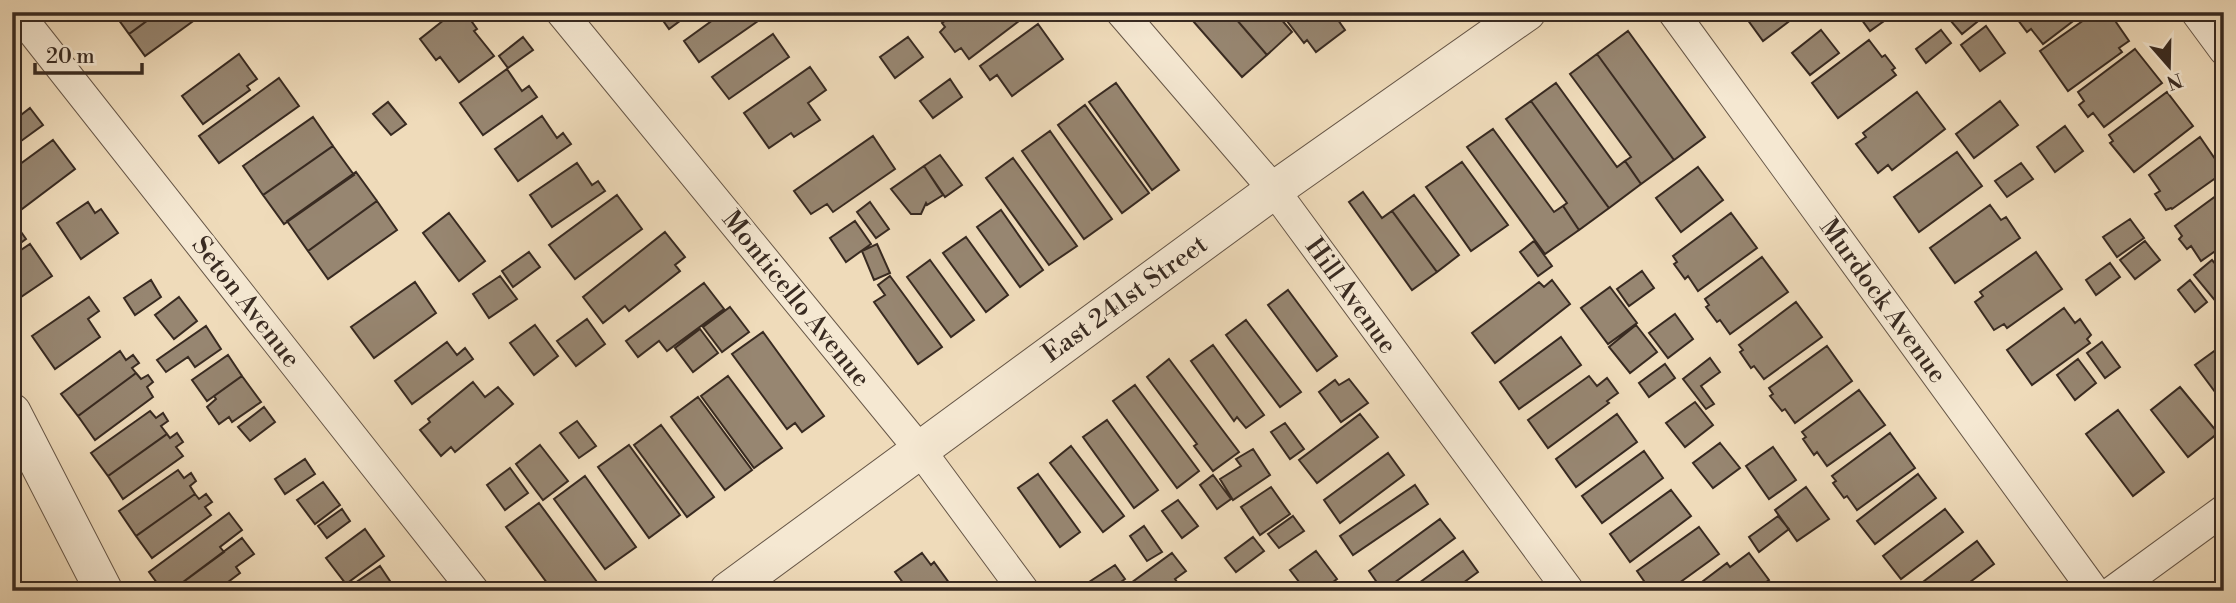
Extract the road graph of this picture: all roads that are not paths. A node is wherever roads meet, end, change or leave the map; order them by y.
1 (18, 12) edge
2 (561, 12) edge
3 (1121, 12) edge
4 (1527, 12) edge
5 (1672, 12) edge
6 (2196, 12) edge
7 (2224, 50) edge
8 (1273, 190) junction
9 (12, 412) edge
10 (920, 450) junction
11 (2224, 510) edge
12 (104, 591) edge
13 (474, 591) edge
14 (728, 591) edge
15 (1024, 591) edge
16 (1569, 591) edge
17 (2094, 591) edge
18 (2113, 591) edge

1 - 13 street, Seton Avenue
2 - 10 street, Monticello Avenue
3 - 8 street, Hill Avenue
4 - 8 street, East 241st Street
5 - 17 street, Murdock Avenue
6 - 7 street
8 - 10 street, East 241st Street
8 - 16 street, Hill Avenue
9 - 12 street
10 - 14 street, East 241st Street
10 - 15 street, Monticello Avenue
11 - 18 street

